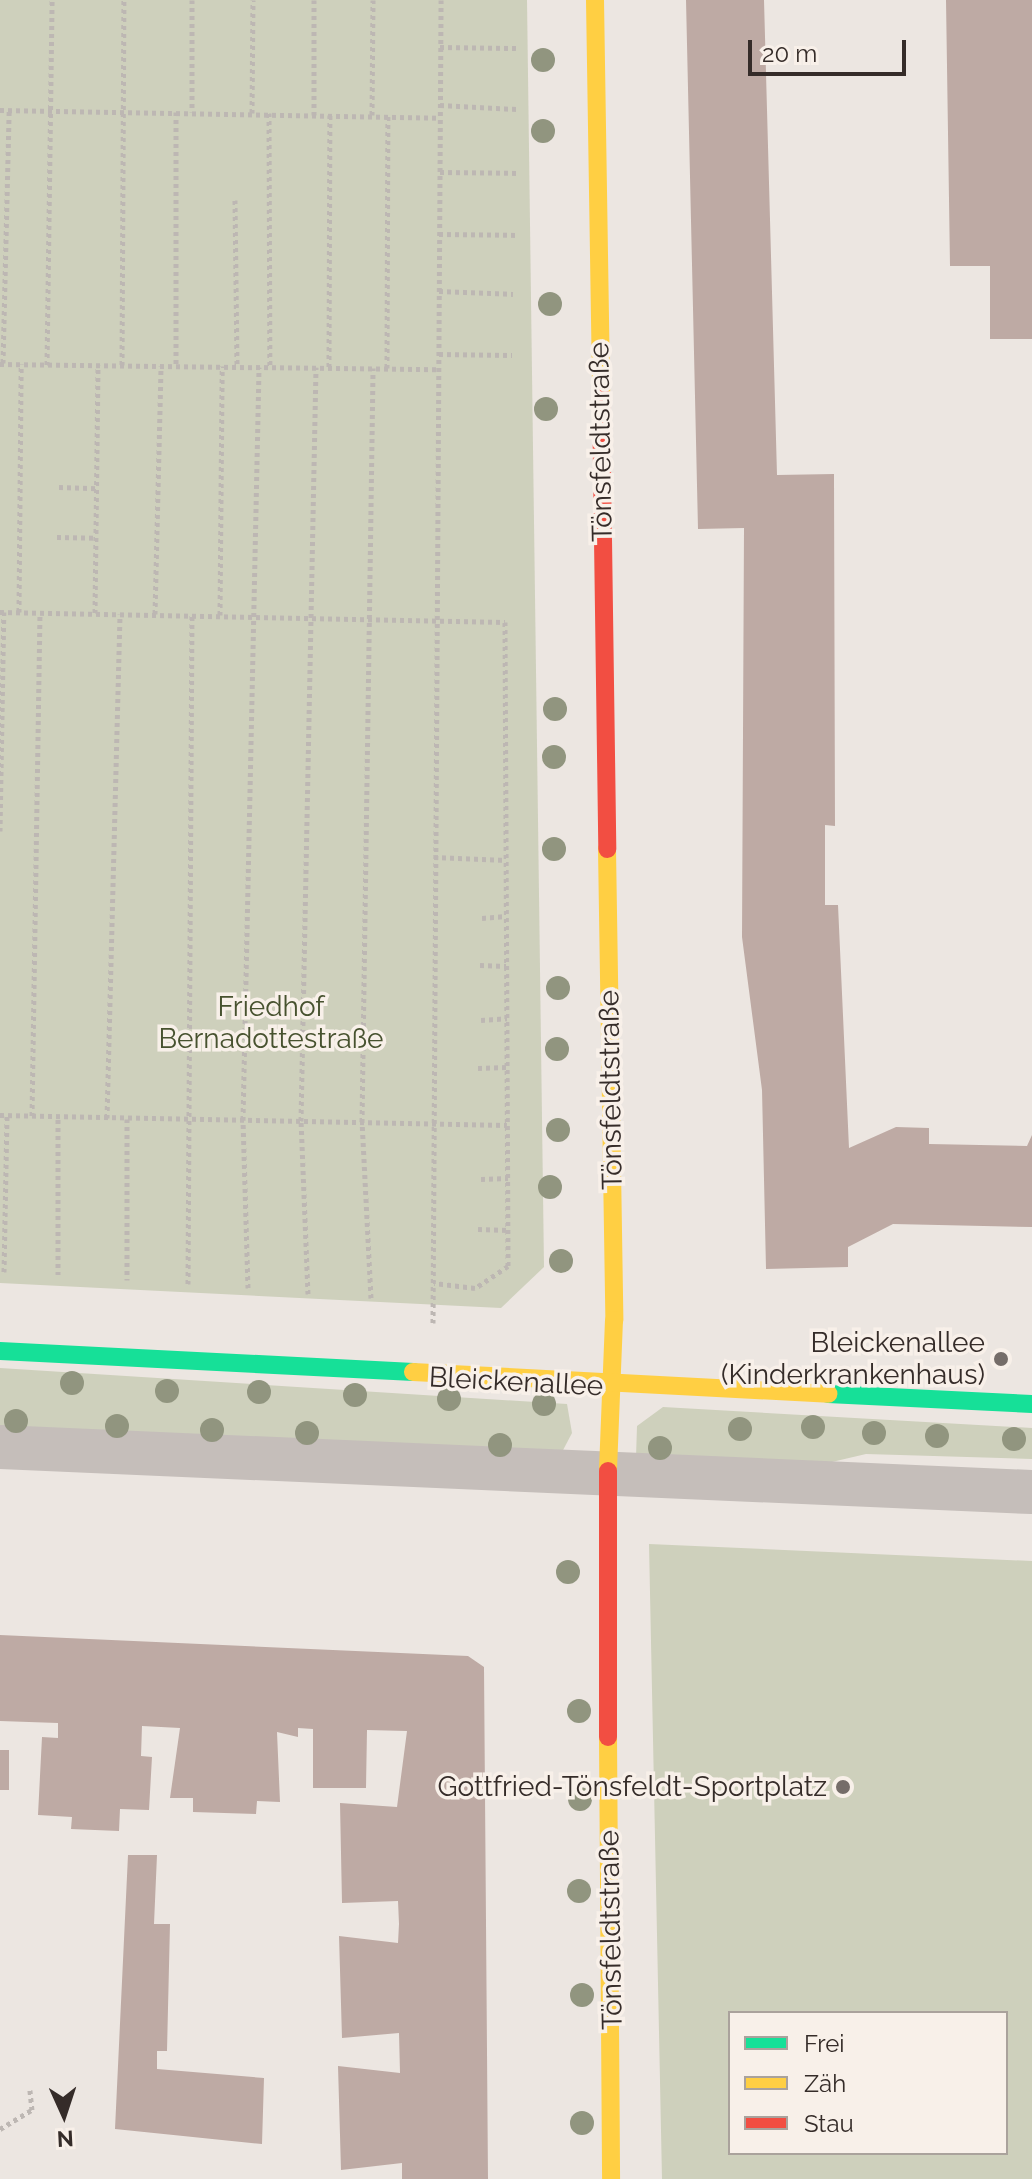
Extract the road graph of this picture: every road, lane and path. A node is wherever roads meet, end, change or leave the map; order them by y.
1 (52, 0) edge
2 (124, 0) edge
3 (192, 0) edge
4 (253, 0) edge
5 (314, 0) edge
6 (373, 0) edge
7 (441, 0) edge
8 (595, 0) edge
9 (440, 47) junction
10 (516, 48) dead end
11 (440, 105) junction
12 (517, 109) dead end
13 (0, 110) edge
14 (9, 110) junction
15 (51, 111) junction
16 (123, 111) junction
17 (176, 112) junction
18 (192, 112) junction
19 (252, 113) junction
20 (269, 113) junction
21 (314, 115) junction
22 (330, 115) junction
23 (372, 115) junction
24 (388, 115) junction
25 (440, 118) junction
26 (440, 172) junction
27 (517, 173) dead end
28 (235, 200) dead end
29 (439, 234) junction
30 (516, 235) dead end
31 (439, 291) junction
32 (513, 294) dead end
33 (439, 354) junction
34 (512, 355) dead end
35 (2, 364) edge
36 (21, 364) junction
37 (47, 365) junction
38 (98, 365) junction
39 (122, 365) junction
40 (161, 366) junction
41 (176, 366) junction
42 (222, 366) junction
43 (237, 367) junction
44 (259, 367) junction
45 (270, 367) junction
46 (316, 367) junction
47 (329, 367) junction
48 (373, 368) junction
49 (387, 368) junction
50 (438, 369) junction
51 (59, 487) dead end
52 (97, 488) junction
53 (57, 537) dead end
54 (96, 538) junction
55 (2, 612) edge
56 (19, 612) junction
57 (40, 613) junction
58 (95, 613) junction
59 (120, 614) junction
60 (155, 614) junction
61 (192, 615) junction
62 (220, 615) junction
63 (255, 615) junction
64 (311, 616) junction
65 (370, 617) junction
66 (437, 618) junction
67 (0, 831) edge
68 (434, 857) junction
69 (506, 860) junction
70 (506, 916) junction
71 (482, 918) dead end
72 (480, 965) dead end
73 (506, 966) junction
74 (507, 1018) junction
75 (481, 1020) dead end
76 (507, 1067) junction
77 (478, 1068) dead end
78 (4, 1116) edge
79 (32, 1116) junction
80 (58, 1116) junction
81 (107, 1118) junction
82 (127, 1119) junction
83 (185, 1119) junction
84 (243, 1120) junction
85 (301, 1121) junction
86 (362, 1122) junction
87 (430, 1123) junction
88 (507, 1125) junction
89 (508, 1178) junction
90 (481, 1179) dead end
91 (478, 1229) dead end
92 (508, 1230) junction
93 (4, 1272) dead end
94 (58, 1275) dead end
95 (127, 1280) dead end
96 (434, 1283) junction
97 (188, 1284) dead end
98 (248, 1288) dead end
99 (308, 1294) dead end
100 (371, 1298) dead end
101 (432, 1302) dead end
102 (0, 1351) edge
103 (611, 1387) junction
104 (1032, 1404) edge
105 (0, 1447) edge
106 (607, 1473) junction
107 (1032, 1492) edge
108 (30, 2090) dead end
109 (0, 2129) edge
110 (611, 2179) edge

1 - 15 path
2 - 16 path
3 - 18 path
4 - 19 path
5 - 21 path
6 - 23 path
7 - 9 path
8 - 103 street, Tönsfeldtstraße
9 - 10 path
9 - 11 path
11 - 12 path
11 - 25 path
13 - 14 path
14 - 15 path
14 - 35 path
15 - 16 path
15 - 37 path
16 - 17 path
16 - 39 path
17 - 18 path
17 - 41 path
18 - 19 path
19 - 20 path
20 - 21 path
20 - 45 path
21 - 22 path
22 - 23 path
22 - 47 path
23 - 24 path
24 - 25 path
24 - 49 path
25 - 26 path
26 - 27 path
26 - 29 path
28 - 43 path
29 - 30 path
29 - 31 path
31 - 32 path
31 - 33 path
33 - 34 path
33 - 50 path
35 - 36 path
36 - 37 path
36 - 56 path
37 - 38 path
38 - 39 path
38 - 52 path
39 - 40 path
40 - 41 path
40 - 60 path
41 - 42 path
42 - 43 path
42 - 62 path
43 - 44 path
44 - 45 path
44 - 63 path
45 - 46 path
46 - 47 path
46 - 64 path
47 - 48 path
48 - 49 path
48 - 65 path
49 - 50 path
50 - 66 path
51 - 52 path
52 - 54 path
53 - 54 path
54 - 58 path
55 - 56 path
55 - 67 path
56 - 57 path
57 - 58 path
57 - 79 path
58 - 59 path
59 - 60 path
59 - 81 path
60 - 61 path
61 - 62 path
61 - 83 path
62 - 63 path
63 - 64 path
63 - 84 path
64 - 65 path
64 - 85 path
65 - 66 path
65 - 86 path
66 - 68 path
66 - 69 path
68 - 69 path
68 - 87 path
69 - 70 path
70 - 71 path
70 - 73 path
72 - 73 path
73 - 74 path
74 - 75 path
74 - 76 path
76 - 77 path
76 - 88 path
78 - 79 path
78 - 93 path
79 - 80 path
80 - 81 path
80 - 94 path
81 - 82 path
82 - 83 path
82 - 95 path
83 - 84 path
83 - 97 path
84 - 85 path
84 - 98 path
85 - 86 path
85 - 99 path
86 - 87 path
86 - 100 path
87 - 88 path
87 - 96 path
88 - 89 path
89 - 90 path
89 - 92 path
91 - 92 path
92 - 96 path
96 - 101 path
102 - 103 street, Bleickenallee
103 - 104 street, Bleickenallee
103 - 106 street, Tönsfeldtstraße
105 - 106 street
106 - 107 street
106 - 110 street, Tönsfeldtstraße
108 - 109 path

